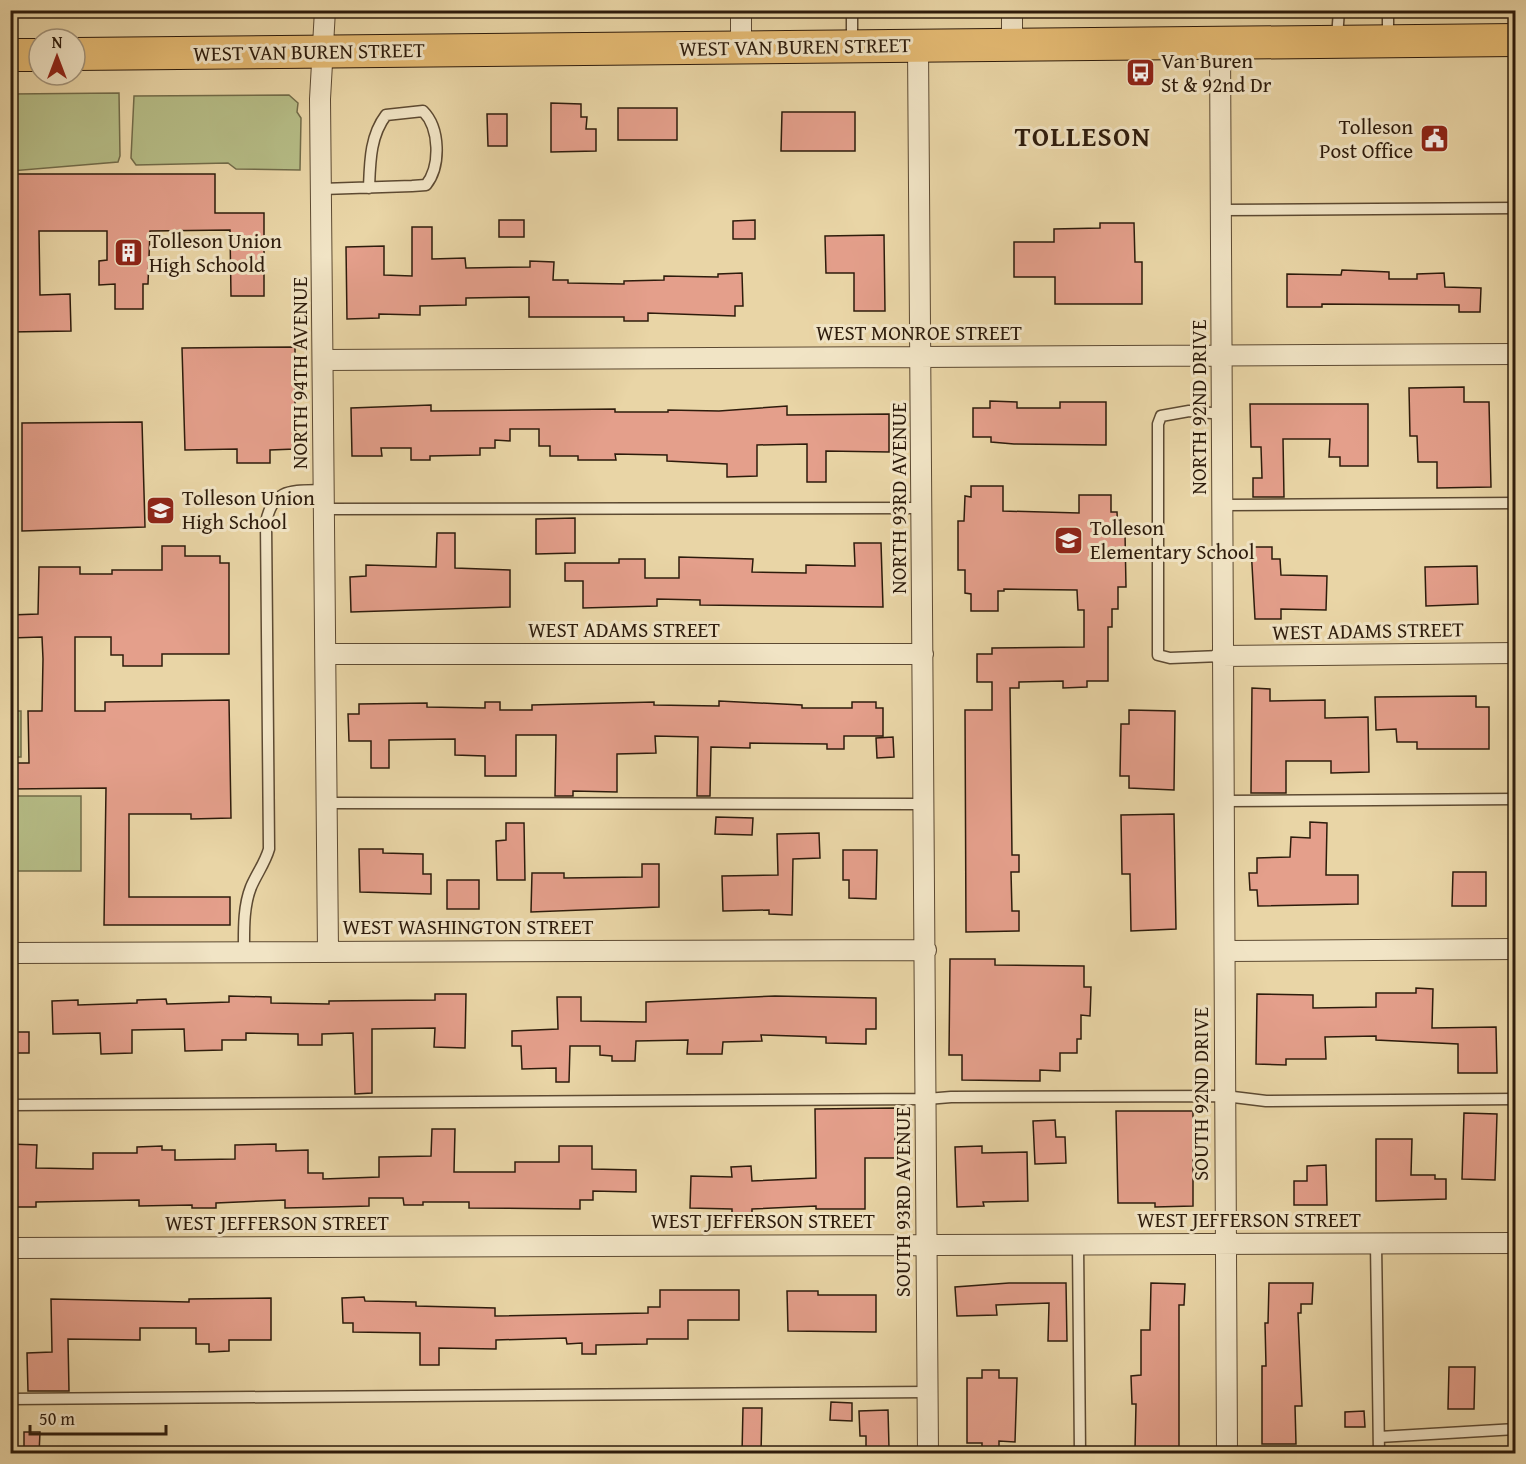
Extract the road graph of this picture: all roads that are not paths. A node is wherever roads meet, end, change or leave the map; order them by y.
1 (325, 10) edge
2 (741, 10) edge
3 (852, 10) edge
4 (1012, 10) edge
5 (1339, 10) edge
6 (1388, 10) edge
7 (1515, 40) edge
8 (1388, 41) junction
9 (1336, 42) junction
10 (1220, 43) junction
11 (1012, 45) junction
12 (918, 46) junction
13 (852, 47) junction
14 (741, 48) junction
15 (322, 52) junction
16 (87, 54) edge
17 (10, 55) edge
18 (27, 55) edge
19 (369, 188) junction
20 (322, 189) junction
21 (1515, 208) edge
22 (1221, 210) junction
23 (1515, 354) edge
24 (1222, 356) junction
25 (922, 357) junction
26 (324, 360) junction
27 (1223, 414) junction
28 (324, 499) junction
29 (1515, 503) edge
30 (1223, 505) junction
31 (923, 508) junction
32 (1515, 653) edge
33 (326, 654) junction
34 (923, 654) junction
35 (1221, 656) junction
36 (1515, 799) edge
37 (1224, 801) junction
38 (327, 803) junction
39 (924, 804) junction
40 (1515, 949) edge
41 (926, 950) junction
42 (328, 951) junction
43 (1225, 951) junction
44 (244, 952) junction
45 (10, 953) edge
46 (1225, 1096) junction
47 (1515, 1098) edge
48 (927, 1099) junction
49 (10, 1105) edge
50 (1376, 1243) junction
51 (1515, 1243) edge
52 (1078, 1244) junction
53 (1225, 1244) junction
54 (928, 1245) junction
55 (10, 1248) edge
56 (928, 1392) junction
57 (10, 1399) edge
58 (1515, 1429) edge
59 (1379, 1437) junction
60 (928, 1454) edge
61 (1080, 1454) edge
62 (1227, 1454) edge
63 (1379, 1454) edge

1 - 15 street, NORTH 94TH AVENUE
2 - 14 street
3 - 13 lane
4 - 11 street
5 - 9 lane
6 - 8 lane
7 - 8 main road, WEST VAN BUREN STREET
8 - 9 main road, WEST VAN BUREN STREET
9 - 10 main road, WEST VAN BUREN STREET
10 - 11 main road, WEST VAN BUREN STREET
10 - 22 street, NORTH 92ND DRIVE
11 - 12 main road, WEST VAN BUREN STREET
12 - 13 main road, WEST VAN BUREN STREET
12 - 25 street, NORTH 93RD AVENUE
13 - 14 main road, WEST VAN BUREN STREET
14 - 15 main road, WEST VAN BUREN STREET
15 - 16 main road, WEST VAN BUREN STREET
15 - 20 street, NORTH 94TH AVENUE
17 - 18 main road
19 - 19 lane
19 - 20 lane
20 - 26 street, NORTH 94TH AVENUE
21 - 22 lane
22 - 24 street, NORTH 92ND DRIVE
23 - 24 street, WEST MONROE STREET
24 - 25 street, WEST MONROE STREET
24 - 27 street, NORTH 92ND DRIVE
25 - 26 street, WEST MONROE STREET
25 - 31 street, NORTH 93RD AVENUE
26 - 28 street, NORTH 94TH AVENUE
27 - 30 street, NORTH 92ND DRIVE
27 - 35 lane
28 - 31 lane
28 - 33 street, NORTH 94TH AVENUE
28 - 44 lane
29 - 30 lane
30 - 35 street, NORTH 92ND DRIVE
31 - 34 street, NORTH 93RD AVENUE
32 - 35 street, WEST ADAMS STREET
33 - 34 street, WEST ADAMS STREET
33 - 38 street, NORTH 94TH AVENUE
34 - 39 street, NORTH 93RD AVENUE
35 - 37 street, NORTH 92ND DRIVE
36 - 37 lane
37 - 43 street, NORTH 92ND DRIVE
38 - 39 lane
38 - 42 street, NORTH 94TH AVENUE
39 - 41 street, NORTH 93RD AVENUE
40 - 43 street
41 - 42 street, WEST WASHINGTON STREET
41 - 48 street, SOUTH 93RD AVENUE
42 - 44 street, WEST WASHINGTON STREET
43 - 46 street, SOUTH 92ND DRIVE
44 - 45 street, WEST WASHINGTON STREET
46 - 47 lane
46 - 48 lane
46 - 53 street, SOUTH 92ND DRIVE
48 - 49 lane
48 - 54 street, SOUTH 93RD AVENUE
50 - 51 street, WEST JEFFERSON STREET
50 - 53 street, WEST JEFFERSON STREET
50 - 59 lane
52 - 53 street, WEST JEFFERSON STREET
52 - 54 street, WEST JEFFERSON STREET
52 - 61 lane
53 - 62 street, SOUTH 92ND DRIVE
54 - 55 street, WEST JEFFERSON STREET
54 - 56 street, SOUTH 93RD AVENUE
56 - 57 lane
56 - 60 street, SOUTH 93RD AVENUE
58 - 59 lane
59 - 63 lane

